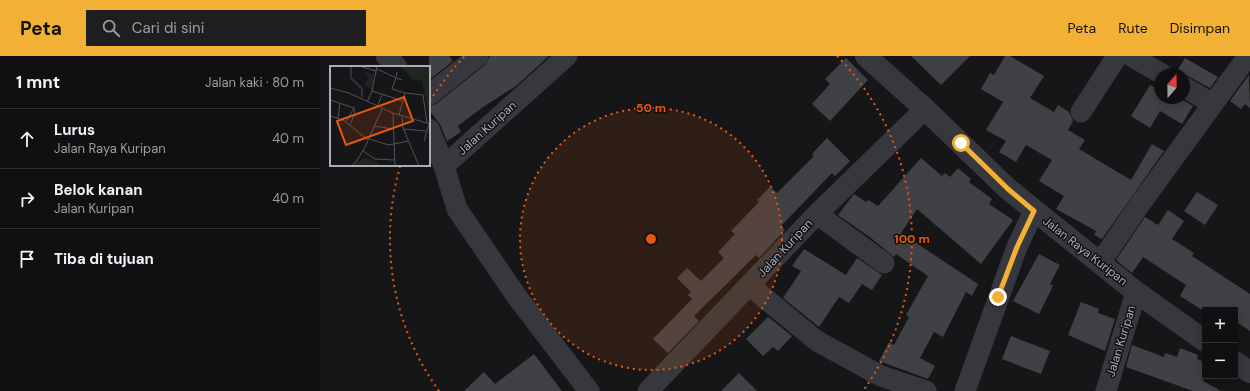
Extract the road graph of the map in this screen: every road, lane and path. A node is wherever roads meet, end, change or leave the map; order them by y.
1 (478, 56) edge
2 (566, 56) edge
3 (1117, 56) edge
4 (1131, 56) edge
5 (1248, 56) edge
6 (870, 57) edge
7 (1154, 69) edge
8 (1190, 91) edge
9 (430, 94) edge
10 (1213, 104) junction
11 (924, 109) junction
12 (1081, 112) dead end
13 (430, 131) edge
14 (444, 166) junction
15 (1034, 211) junction
16 (818, 214) junction
17 (884, 263) dead end
18 (1100, 263) junction
19 (750, 286) junction
20 (1136, 292) junction
21 (1202, 339) edge
22 (1238, 364) edge
23 (1250, 372) edge
24 (589, 391) edge
25 (648, 391) edge
26 (926, 391) edge
27 (965, 391) edge
28 (1106, 391) edge

1 - 9 street
2 - 14 street, Jalan Kuripan
3 - 12 street
4 - 7 street
5 - 10 street
6 - 11 street, Jalan Raya Kuripan
8 - 10 street
10 - 18 street
11 - 15 street, Jalan Raya Kuripan
11 - 16 street, Jalan Kuripan
13 - 14 street, Jalan Kuripan
14 - 24 street, Jalan Kuripan
15 - 18 street, Jalan Raya Kuripan
15 - 27 street
16 - 17 street
16 - 19 street, Jalan Kuripan
18 - 20 street, Jalan Raya Kuripan
19 - 25 street, Jalan Kuripan
19 - 26 street
20 - 21 street, Jalan Raya Kuripan
20 - 28 street, Jalan Kuripan
22 - 23 street

